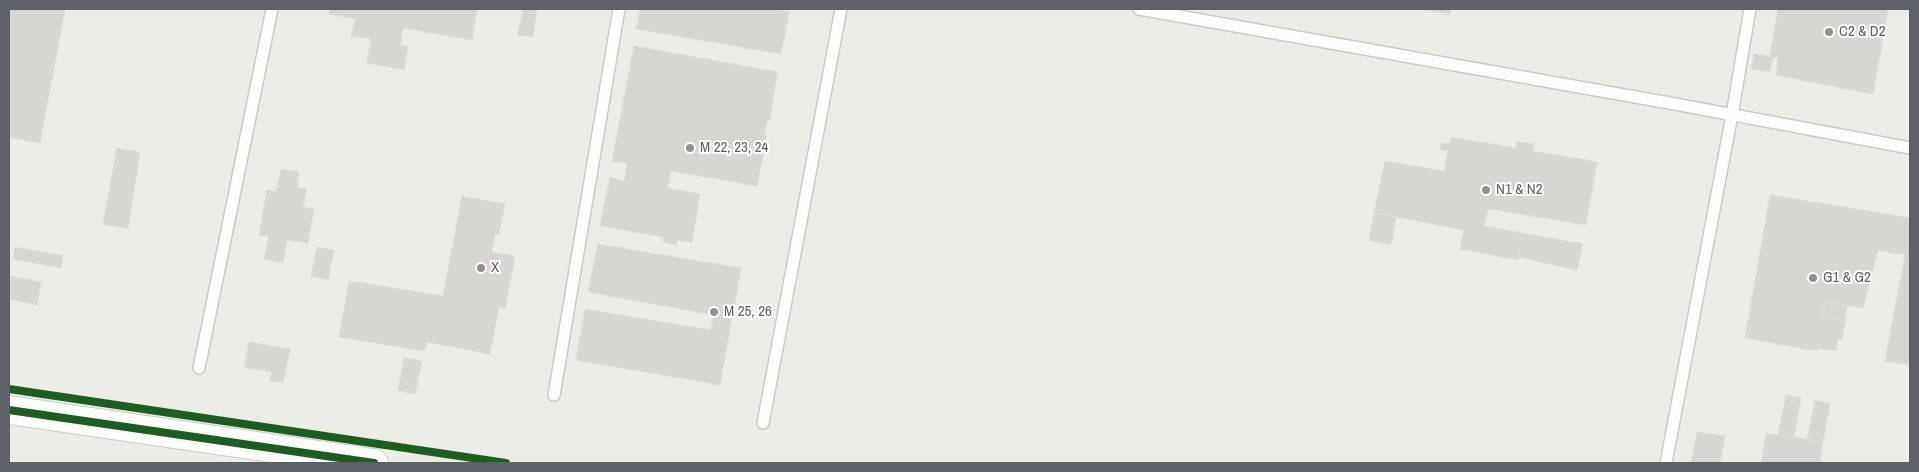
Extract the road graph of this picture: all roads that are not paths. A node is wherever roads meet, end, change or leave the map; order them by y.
1 (272, 9) edge
2 (619, 9) edge
3 (841, 9) edge
4 (1139, 9) edge
5 (1750, 9) edge
6 (1732, 115) junction
7 (1910, 148) edge
8 (199, 368) dead end
9 (554, 395) dead end
10 (9, 410) edge
11 (763, 423) dead end
12 (374, 463) edge
13 (1666, 463) edge

1 - 8 lane
2 - 9 lane
3 - 11 lane
4 - 6 lane
5 - 6 lane
6 - 7 lane
6 - 13 lane
10 - 12 street

